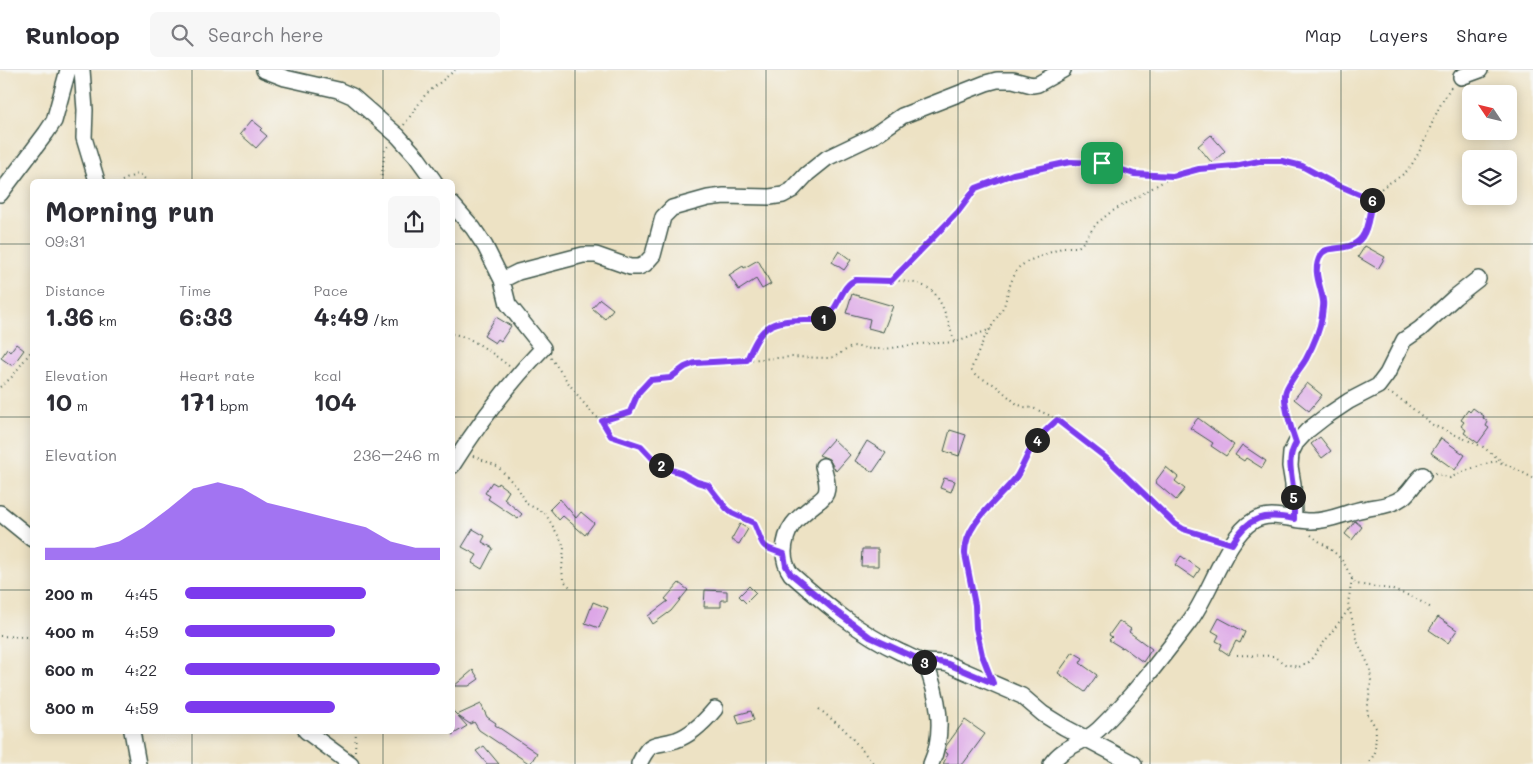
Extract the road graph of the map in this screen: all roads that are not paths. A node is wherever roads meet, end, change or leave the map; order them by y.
1 (68, 70) edge
2 (82, 70) edge
3 (264, 70) edge
4 (1063, 70) edge
5 (1480, 70) edge
6 (1461, 77) road end
7 (96, 179) edge
8 (433, 179) edge
9 (0, 194) edge
10 (455, 208) edge
11 (502, 280) junction
12 (1478, 280) dead end
13 (455, 461) edge
14 (823, 466) dead end
15 (1423, 475) road end
16 (0, 513) edge
17 (1294, 519) junction
18 (30, 537) edge
19 (925, 662) junction
20 (715, 709) dead end
21 (133, 734) edge
22 (311, 734) edge
23 (1087, 740) junction
24 (353, 758) edge
25 (138, 764) edge
26 (639, 764) edge
27 (932, 764) edge
28 (1051, 764) edge
29 (1134, 764) edge

1 - 9 street
2 - 7 street
3 - 8 street
4 - 11 street
5 - 6 street
10 - 11 street
11 - 13 street
12 - 17 street
14 - 19 street
15 - 17 street
16 - 18 street
17 - 23 street
19 - 23 street
19 - 27 street
20 - 26 street
21 - 25 street
22 - 24 street
23 - 28 street
23 - 29 street

